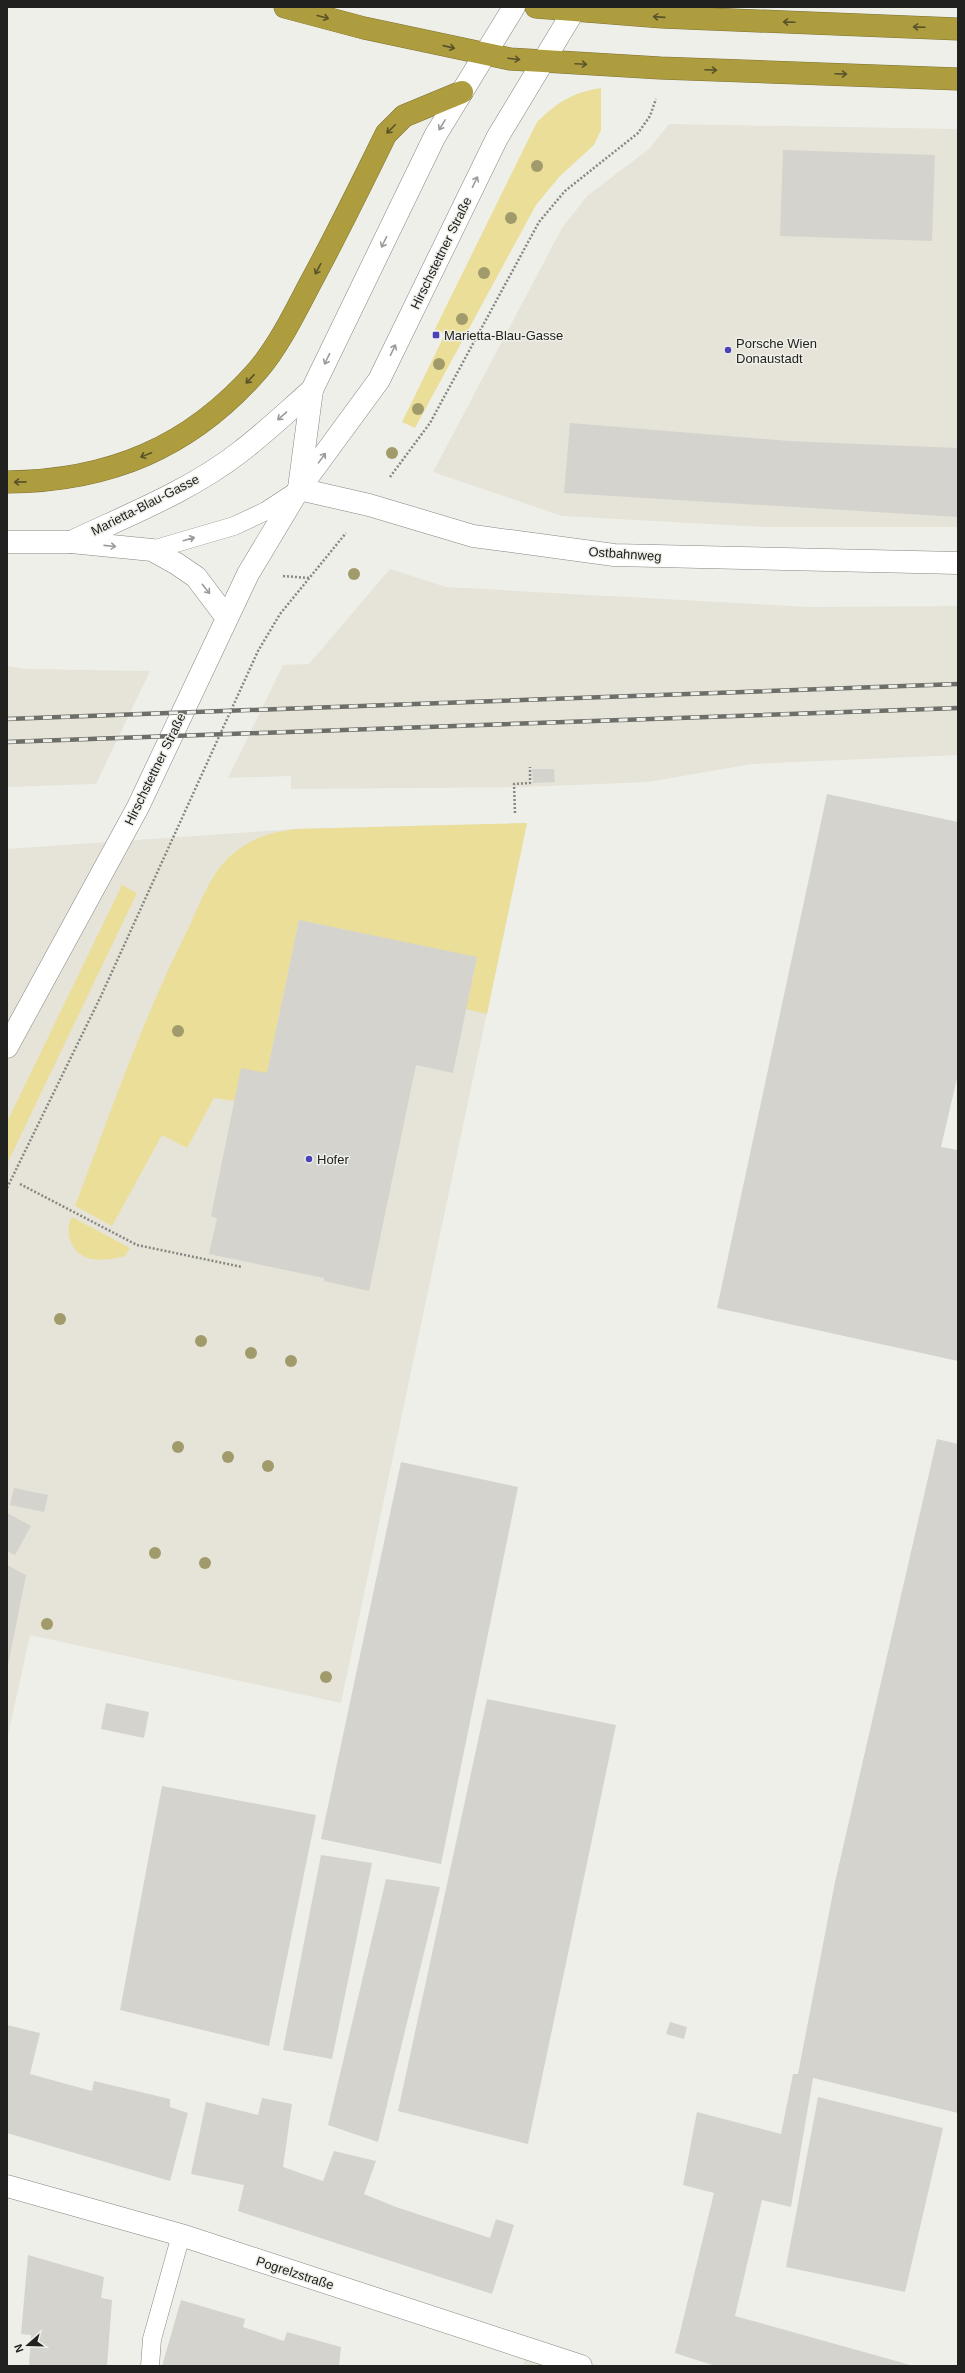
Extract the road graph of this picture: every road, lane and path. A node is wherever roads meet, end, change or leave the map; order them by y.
1 (285, 7) edge
2 (514, 7) edge
3 (536, 7) edge
4 (575, 9) edge
5 (958, 29) edge
6 (485, 55) junction
7 (542, 62) junction
8 (958, 79) edge
9 (462, 92) junction
10 (593, 168) dead end
11 (312, 390) junction
12 (388, 479) dead end
13 (7, 482) edge
14 (299, 489) junction
15 (348, 531) dead end
16 (7, 542) edge
17 (71, 542) junction
18 (152, 550) junction
19 (958, 563) edge
20 (227, 618) junction
21 (530, 767) dead end
22 (515, 813) dead end
23 (7, 1047) edge
24 (20, 1184) dead end
25 (7, 1188) edge
26 (242, 1267) dead end
27 (7, 2186) edge
28 (181, 2235) junction
29 (150, 2366) edge
30 (581, 2366) edge

1 -> 6 highway
2 - 6 street, Hirschstettner Straße
3 - 4 highway
5 -> 4 highway
4 - 7 street, Hirschstettner Straße
6 -> 7 highway
6 - 9 street, Hirschstettner Straße
7 -> 8 highway
14 -> 7 street, Hirschstettner Straße
9 -> 11 street, Hirschstettner Straße
9 -> 13 highway
10 - 12 path
11 - 14 street, Hirschstettner Straße
11 -> 17 street, Marietta-Blau-Gasse
18 -> 14 lane, Marietta-Blau-Gasse
14 - 19 street, Ostbahnweg
14 - 20 street, Hirschstettner Straße
15 - 25 path
16 - 17 street, Marietta-Blau-Gasse
17 -> 18 street, Marietta-Blau-Gasse
18 -> 20 street, Marietta-Blau-Gasse
20 - 23 street, Hirschstettner Straße
21 - 22 path
24 - 26 path
27 - 28 street, Pogrelzstraße
28 - 29 lane
28 - 30 street, Pogrelzstraße

